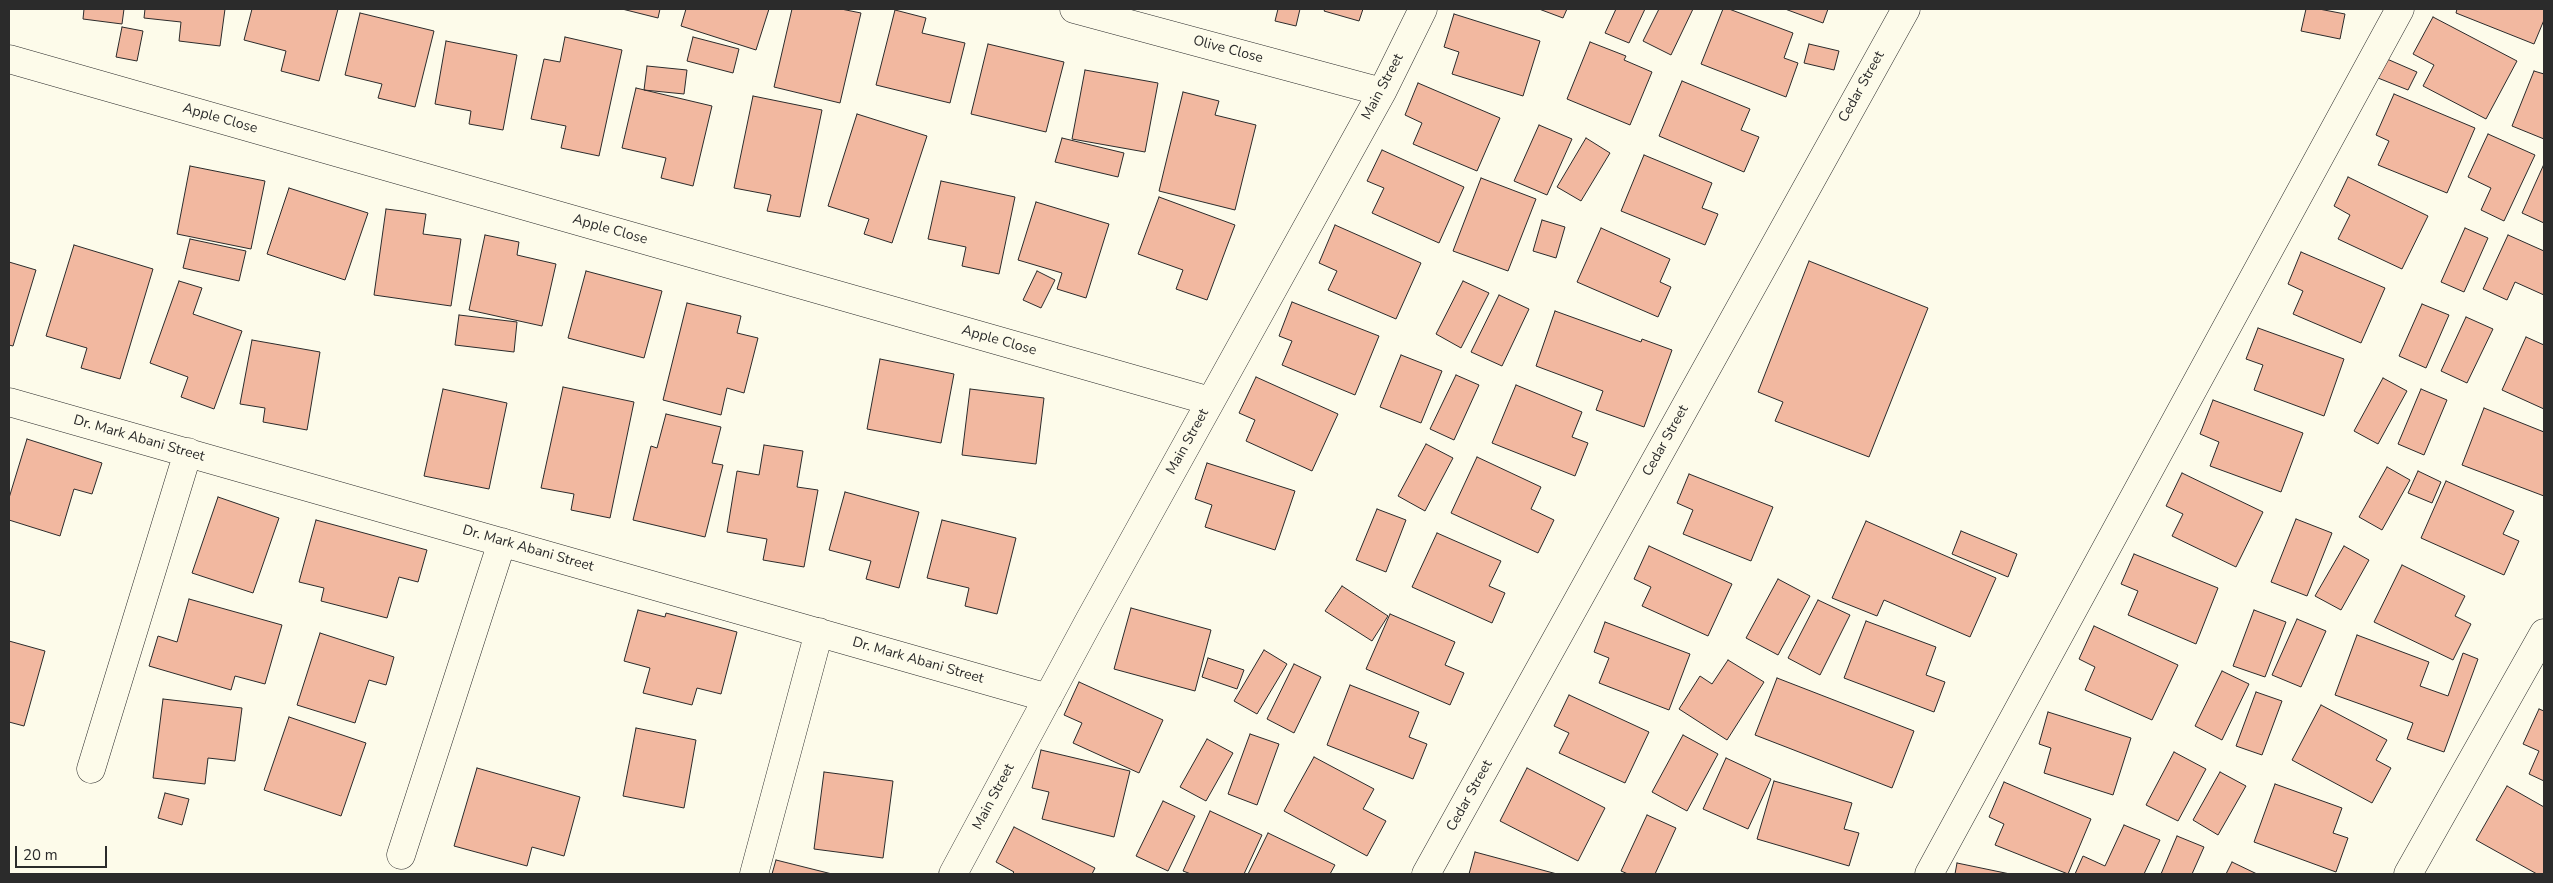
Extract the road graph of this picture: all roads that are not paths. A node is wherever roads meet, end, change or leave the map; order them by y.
1 (1074, 9) edge
2 (1423, 9) edge
3 (1906, 9) edge
4 (2400, 9) edge
5 (9, 59) edge
6 (1382, 92) junction
7 (1210, 401) junction
8 (9, 402) edge
9 (188, 452) junction
10 (502, 542) junction
11 (819, 632) junction
12 (2544, 633) edge
13 (1048, 698) junction
14 (91, 769) dead end
15 (401, 855) dead end
16 (754, 874) edge
17 (952, 874) edge
18 (1426, 874) edge
19 (1929, 874) edge
20 (2408, 874) edge

1 - 6 street, Olive Close
2 - 6 street, Main Street
3 - 18 street, Cedar Street
4 - 19 street
5 - 7 street, Apple Close
6 - 7 street, Main Street
7 - 13 street, Main Street
8 - 9 street, Dr. Mark Abani Street
9 - 10 street, Dr. Mark Abani Street
9 - 14 street
10 - 11 street, Dr. Mark Abani Street
10 - 15 street
11 - 13 street, Dr. Mark Abani Street
11 - 16 street
12 - 20 street
13 - 17 street, Main Street

